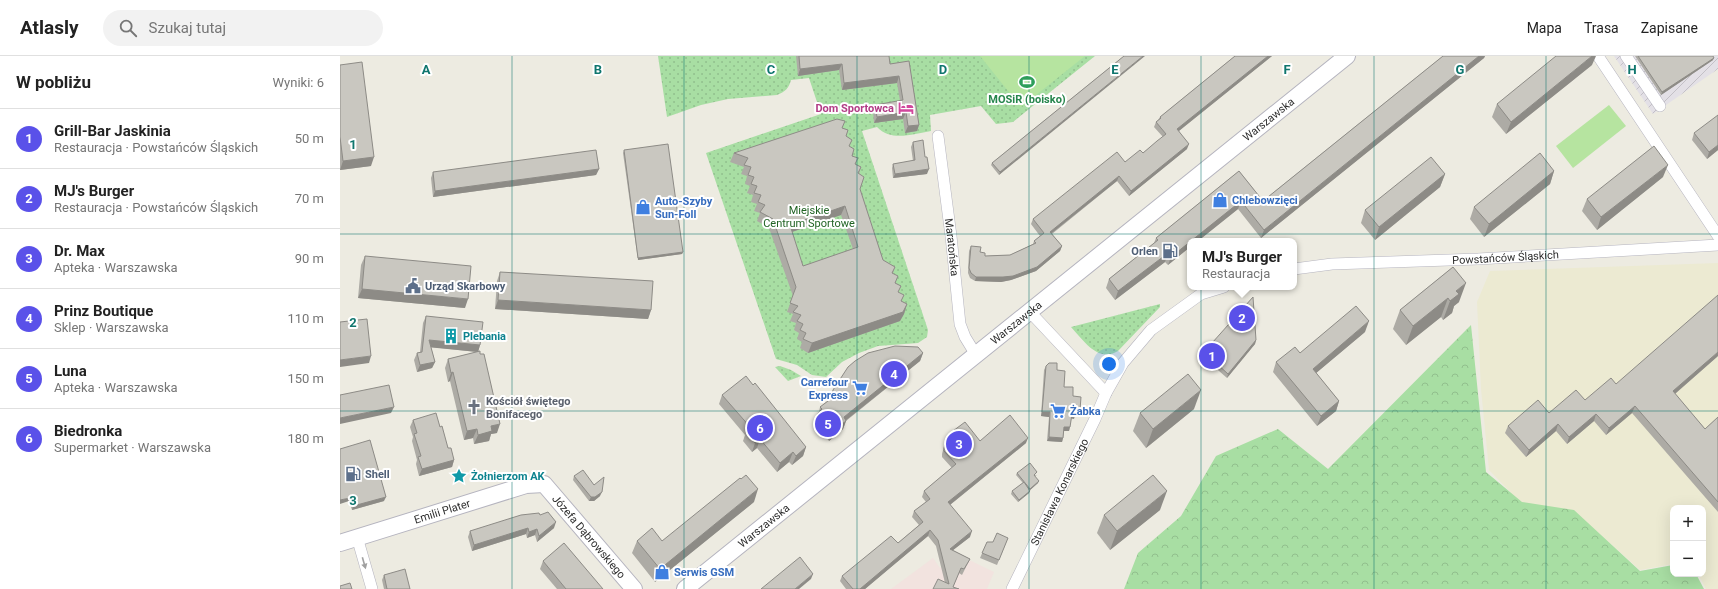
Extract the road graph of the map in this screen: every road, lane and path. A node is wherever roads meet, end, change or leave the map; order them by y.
1 (1347, 56) edge
2 (1598, 56) edge
3 (1626, 56) edge
4 (1660, 106) dead end
5 (938, 136) dead end
6 (1718, 236) edge
7 (1718, 245) edge
8 (1297, 269) edge
9 (1214, 290) edge
10 (1030, 312) junction
11 (976, 354) junction
12 (1106, 393) junction
13 (544, 484) joint
14 (357, 538) junction
15 (340, 543) edge
16 (372, 589) edge
17 (634, 589) edge
18 (685, 589) edge
19 (1012, 589) edge

1 - 10 main road, Warszawska
2 - 6 street
3 - 4 street
5 - 11 street, Maratońska
7 - 8 street, Powstańców Śląskich
9 - 12 street
10 - 11 main road, Warszawska
10 - 12 street
11 - 18 main road, Warszawska
12 - 19 street, Stanisława Konarskiego
13 - 14 main road, Emilii Plater
13 - 17 main road, Józefa Dąbrowskiego
14 - 15 main road, Emilii Plater
14 -> 16 street

